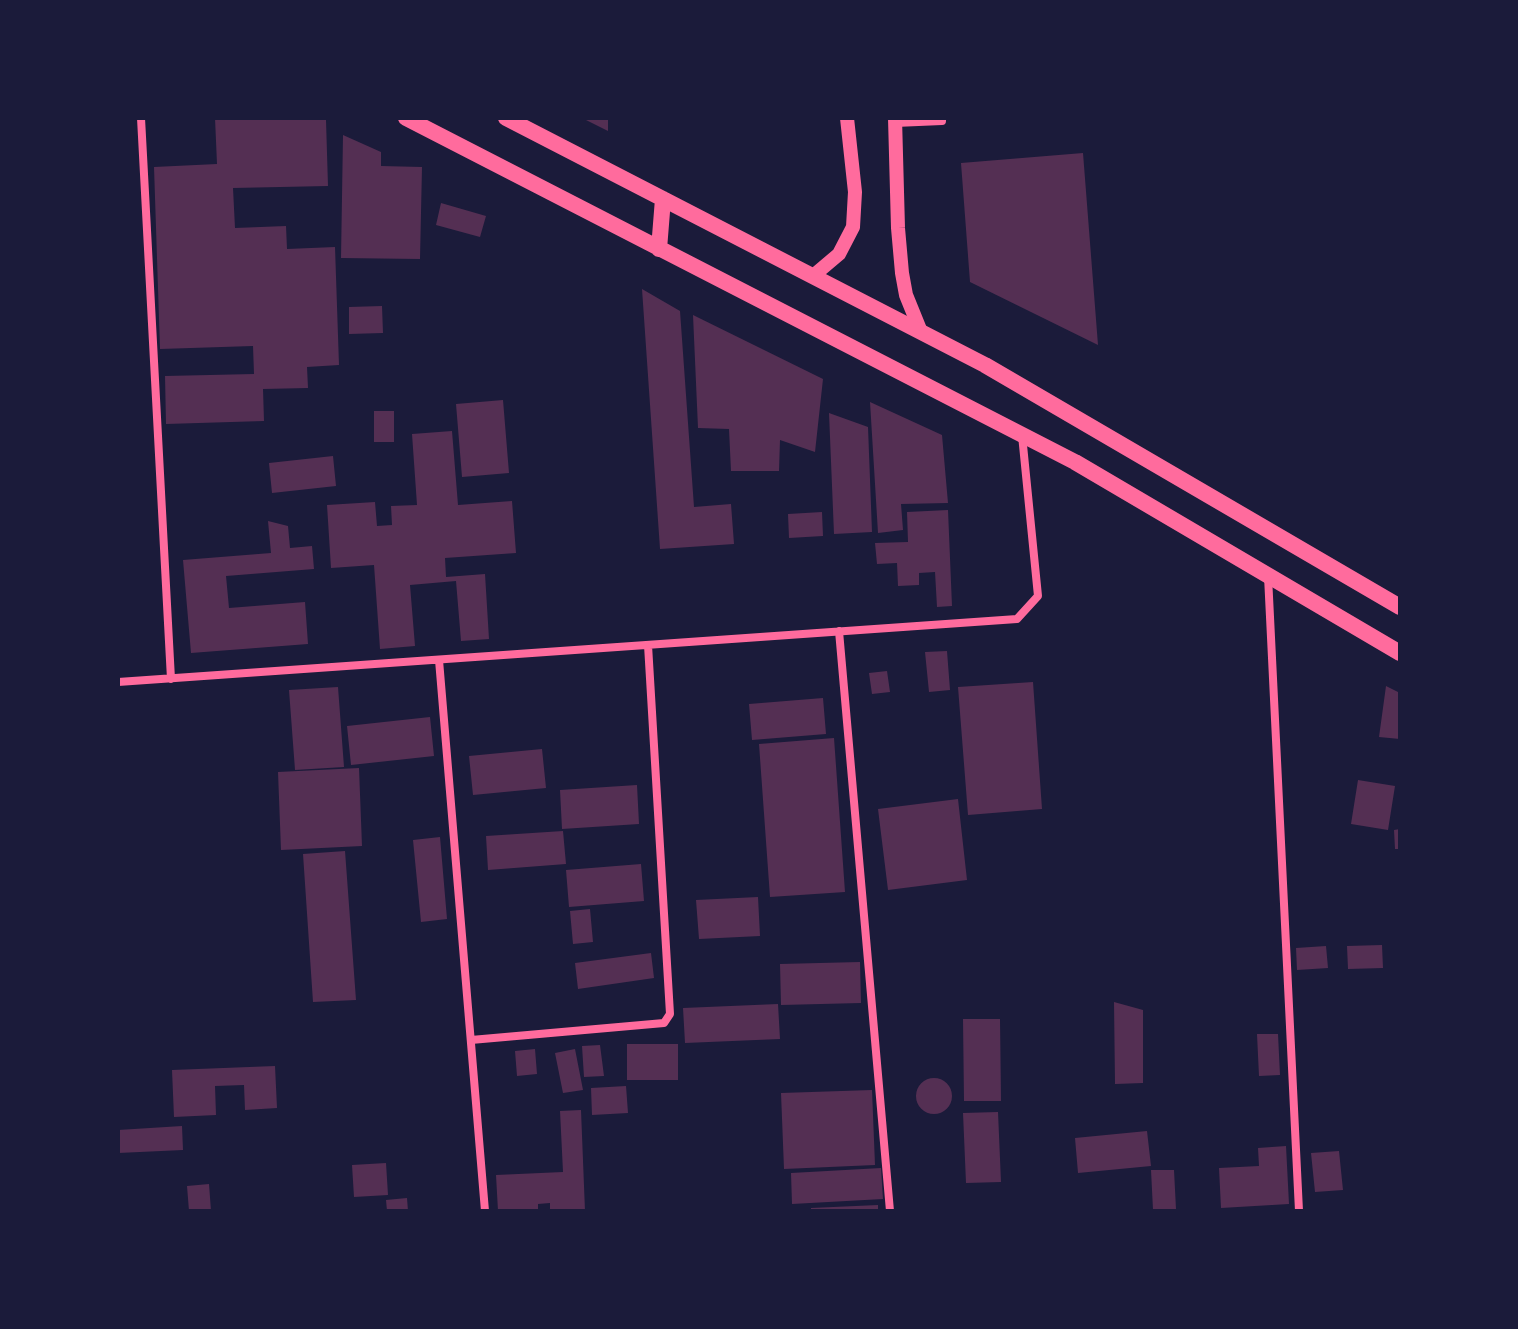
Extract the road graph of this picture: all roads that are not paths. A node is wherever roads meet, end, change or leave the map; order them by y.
1 (141, 118) edge
2 (406, 118) edge
3 (506, 118) edge
4 (847, 118) edge
5 (942, 118) edge
6 (895, 121) edge
7 (663, 199) junction
8 (659, 249) junction
9 (813, 276) junction
10 (921, 332) junction
11 (1022, 434) junction
12 (1268, 576) junction
13 (1400, 607) edge
14 (839, 631) junction
15 (648, 645) junction
16 (1400, 653) edge
17 (439, 660) junction
18 (171, 679) junction
19 (118, 682) edge
20 (471, 1040) junction
21 (485, 1211) edge
22 (890, 1211) edge
23 (1299, 1211) edge

1 - 18 street
2 - 8 main road
3 - 7 main road
4 - 9 street
5 - 6 street
6 - 10 street
7 - 8 main road
7 - 9 main road
8 - 11 main road
9 - 10 main road
10 - 13 main road
11 - 12 main road
11 - 14 street
12 - 16 main road
12 - 23 street
14 - 15 street
14 - 22 street
15 - 17 street
15 - 20 street
17 - 18 street
17 - 20 street
18 - 19 street
20 - 21 street

